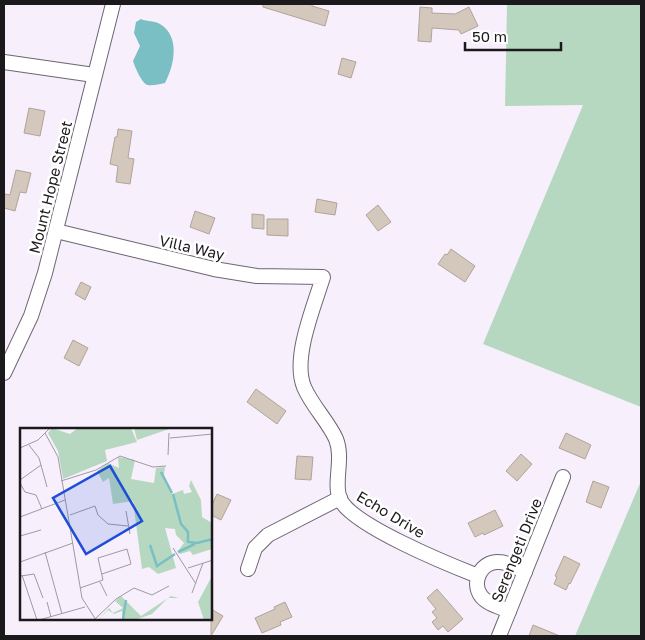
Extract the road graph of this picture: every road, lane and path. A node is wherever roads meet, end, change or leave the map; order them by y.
1 (113, 4) edge
2 (4, 62) edge
3 (94, 75) junction
4 (56, 231) junction
5 (323, 277) joint
6 (4, 373) edge
7 (563, 477) dead end
8 (340, 498) junction
9 (248, 569) dead end
10 (525, 572) junction
11 (478, 576) junction
12 (509, 611) junction
13 (499, 636) edge

1 - 3 street, Mount Hope Street
2 - 3 street
3 - 4 street, Mount Hope Street
4 - 5 street, Villa Way
4 - 6 street, Mount Hope Street
5 - 8 street, Echo Drive
7 - 10 street, Serengeti Drive
8 - 9 street
8 - 11 street, Echo Drive
10 - 11 street
10 - 12 street, Serengeti Drive
11 - 12 street
12 - 13 street, Serengeti Drive

